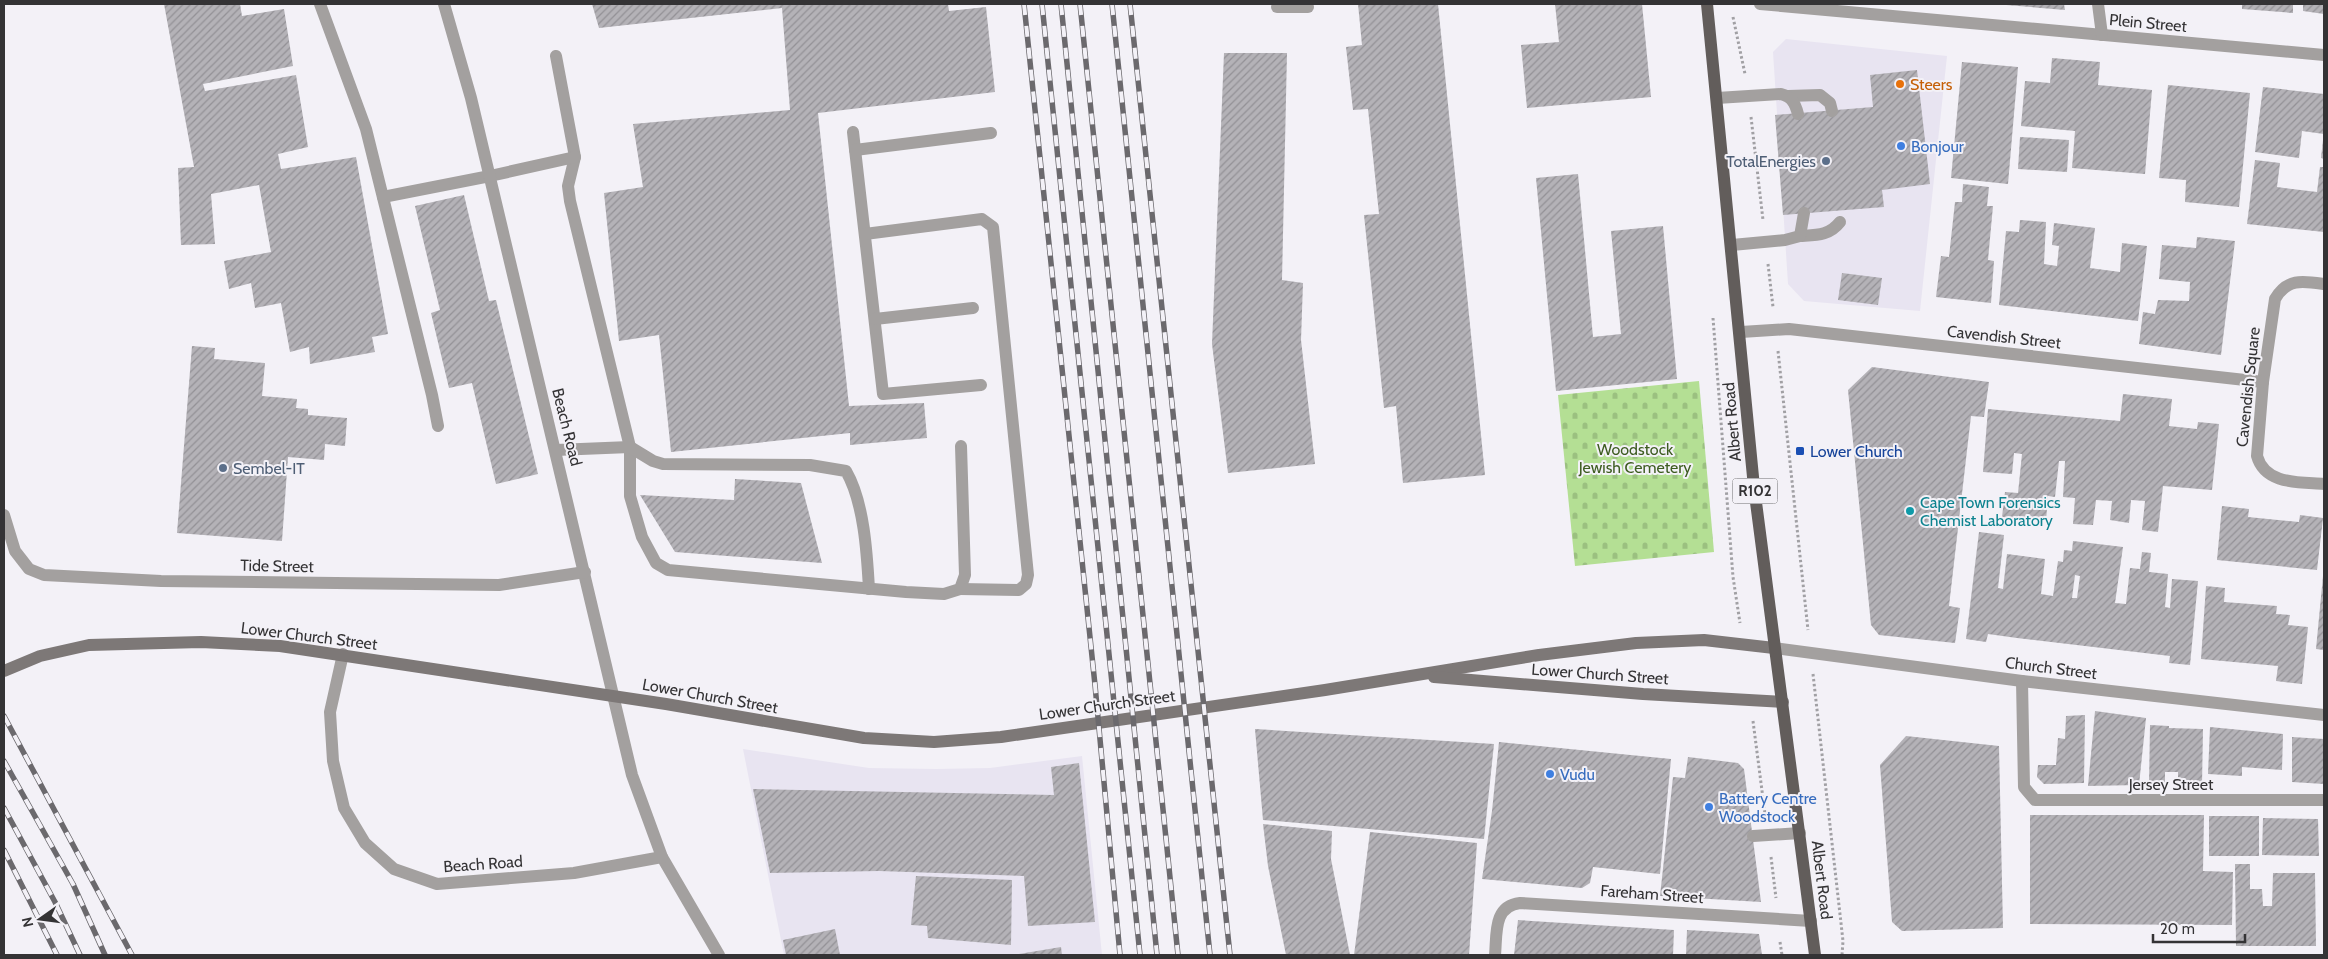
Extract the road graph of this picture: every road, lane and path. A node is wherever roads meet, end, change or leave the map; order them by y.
1 (320, 4) edge
2 (444, 4) edge
3 (1707, 4) edge
4 (1760, 4) edge
5 (2098, 4) edge
6 (1308, 7) dead end
7 (1277, 8) dead end
8 (1732, 14) dead end
9 (2102, 35) junction
10 (2324, 55) edge
11 (556, 56) dead end
12 (1749, 95) junction
13 (1788, 96) junction
14 (1717, 98) junction
15 (1832, 111) dead end
16 (1798, 114) dead end
17 (854, 132) dead end
18 (991, 132) dead end
19 (855, 150) junction
20 (575, 157) junction
21 (490, 176) junction
22 (383, 197) junction
23 (1804, 213) dead end
24 (1840, 222) dead end
25 (865, 234) junction
26 (1800, 236) junction
27 (1766, 242) junction
28 (1732, 245) junction
29 (2324, 284) edge
30 (973, 308) dead end
31 (1712, 314) dead end
32 (875, 320) junction
33 (1776, 330) junction
34 (1741, 332) junction
35 (2263, 382) junction
36 (981, 385) dead end
37 (438, 426) dead end
38 (961, 446) dead end
39 (630, 447) junction
40 (556, 450) junction
41 (2324, 484) edge
42 (4, 516) edge
43 (585, 572) junction
44 (869, 588) junction
45 (1735, 588) dead end
46 (960, 589) junction
47 (1774, 648) junction
48 (342, 654) junction
49 (1811, 654) junction
50 (4, 671) edge
51 (1414, 675) junction
52 (2022, 681) junction
53 (1783, 702) junction
54 (2324, 715) edge
55 (1759, 768) dead end
56 (2324, 800) edge
57 (1800, 833) junction
58 (1767, 835) junction
59 (1753, 836) dead end
60 (662, 857) junction
61 (1778, 919) junction
62 (1811, 921) junction
63 (719, 955) edge
64 (1495, 955) edge
65 (1782, 955) edge
66 (1816, 955) edge
67 (1842, 955) edge

1 - 22 street
2 - 21 street, Beach Road
3 - 14 main road, Albert Road / R102
4 - 9 street, Plein Street
5 - 9 street
6 - 7 street
8 - 12 path
9 - 10 street, Plein Street
11 - 20 street
12 - 13 street
12 - 14 street
12 - 27 path
13 - 15 street
13 - 16 street
14 - 28 main road, Albert Road / R102
17 - 19 street
18 - 19 street
19 - 25 street
20 - 21 street
20 - 39 street
21 - 22 street
21 - 40 street, Beach Road
22 - 37 street
23 - 26 street
24 - 26 street
25 - 32 street
25 - 46 street
26 - 27 street
27 - 28 street
27 - 33 path
28 - 34 main road, Albert Road / R102
29 - 35 street, Cavendish Square
30 - 32 street
31 - 45 path
32 - 36 street
33 - 34 street, Cavendish Street
33 - 35 street, Cavendish Street
33 - 49 path
34 - 47 main road, Albert Road / R102
35 - 41 street, Cavendish Square
38 - 46 street
39 - 40 street
39 - 44 street
39 - 44 street
40 - 43 street, Beach Road
42 - 43 street, Tide Street
43 - 60 street, Beach Road
44 - 46 street
47 - 49 street, Church Street
47 - 51 main road, Lower Church Street
47 - 53 main road, Albert Road / R102
48 - 50 main road, Lower Church Street
48 - 51 main road, Lower Church Street
48 - 60 street, Beach Road
49 - 52 street, Church Street
49 - 67 path
51 - 53 main road, Lower Church Street
52 - 54 street, Church Street
52 - 56 street, Jersey Street
53 - 57 main road, Albert Road / R102
55 - 58 path
57 - 58 street
57 - 62 main road, Albert Road / R102
58 - 59 street
58 - 61 path
60 - 63 street, Beach Road
61 - 62 street, Fareham Street
61 - 64 street, Fareham Street
61 - 65 path
62 - 66 main road, Albert Road / R102

